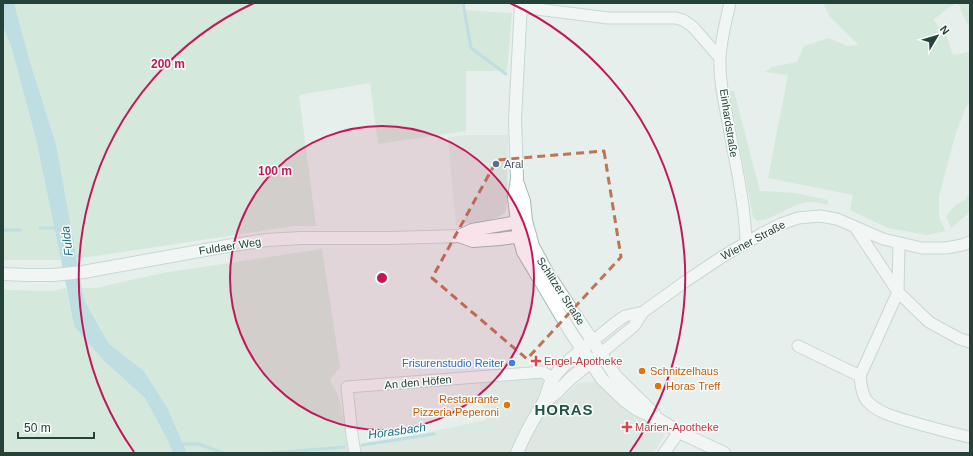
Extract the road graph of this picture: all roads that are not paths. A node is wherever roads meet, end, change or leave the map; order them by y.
1 (730, 3) edge
2 (521, 5) edge
3 (720, 58) junction
4 (521, 222) junction
5 (854, 226) junction
6 (459, 236) junction
7 (525, 236) junction
8 (970, 242) edge
9 (746, 243) junction
10 (899, 243) junction
11 (3, 274) edge
12 (898, 292) junction
13 (643, 312) junction
14 (593, 341) junction
15 (970, 342) edge
16 (798, 346) dead end
17 (582, 350) junction
18 (601, 353) junction
19 (591, 362) junction
20 (860, 376) junction
21 (553, 378) junction
22 (543, 403) junction
23 (658, 419) junction
24 (679, 432) junction
25 (970, 437) edge
26 (355, 453) edge
27 (516, 453) edge
28 (664, 453) edge
29 (724, 453) edge

1 - 3 street, Einhardstraße
2 - 3 street
2 - 4 main road, Schlitzer Straße
3 - 9 street, Einhardstraße
4 - 6 main road, Fuldaer Weg
4 - 7 main road, Schlitzer Straße
5 - 9 street, Wiener Straße
5 - 10 street, Wiener Straße
5 - 12 street
6 - 7 main road, Fuldaer Weg
6 - 11 main road, Fuldaer Weg
7 - 14 main road, Schlitzer Straße
7 - 17 main road, Schlitzer Straße
8 - 10 street, Wiener Straße
9 - 13 street, Wiener Straße
10 - 12 street
12 - 15 street
12 - 20 street
13 - 14 street, Wiener Straße
13 - 18 street, Wiener Straße
14 - 17 main road
14 - 18 main road, Schlitzer Straße
16 - 20 street
17 - 19 main road, Schlitzer Straße
17 - 21 main road
18 - 19 main road
18 - 23 main road, Schlitzer Straße
19 - 22 main road
19 - 23 main road, Schlitzer Straße
20 - 25 street
21 - 22 main road
21 - 26 street, An den Höfen
22 - 27 main road
23 - 24 main road
24 - 28 street
24 - 29 main road

